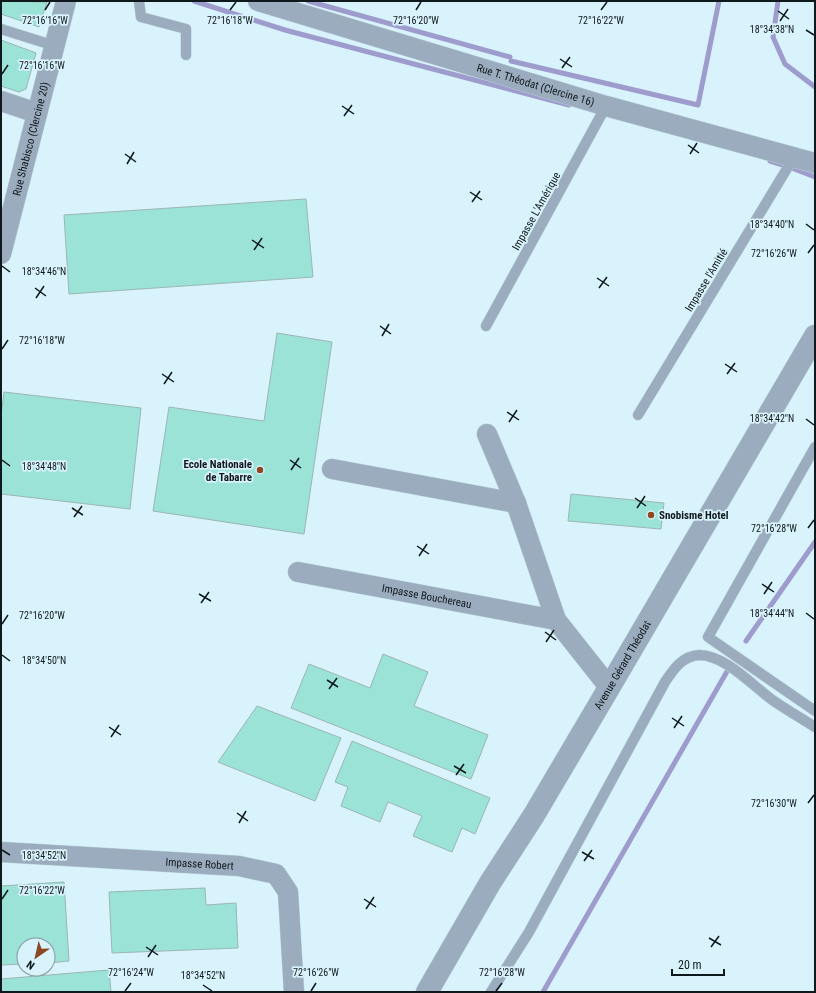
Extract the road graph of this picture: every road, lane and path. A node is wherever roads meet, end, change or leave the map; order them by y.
1 (66, 1) edge
2 (139, 1) edge
3 (258, 1) edge
4 (1, 30) edge
5 (55, 46) junction
6 (186, 55) dead end
7 (1, 102) edge
8 (606, 106) junction
9 (37, 113) junction
10 (794, 157) junction
11 (815, 163) edge
12 (1, 254) edge
13 (486, 326) dead end
14 (815, 336) edge
15 (638, 415) dead end
16 (488, 434) dead end
17 (815, 447) edge
18 (332, 469) dead end
19 (516, 503) junction
20 (298, 572) dead end
21 (556, 620) junction
22 (609, 687) junction
23 (815, 711) edge
24 (815, 727) edge
25 (1, 852) edge
26 (294, 992) edge
27 (427, 992) edge
28 (491, 992) edge

1 - 5 street, Rue Shabisco (Clercine 20)
2 - 6 lane
3 - 8 street, Rue T. Théodat (Clercine 16)
4 - 5 lane
5 - 9 street, Rue Shabisco (Clercine 20)
7 - 9 street
8 - 10 street, Rue T. Théodat (Clercine 16)
8 - 13 lane, Impasse L'Amérique
9 - 12 street, Rue Shabisco (Clercine 20)
10 - 11 street, Rue T. Théodat (Clercine 16)
10 - 15 lane, Impasse l'Amitié
14 - 22 street, Avenue Gérard Théodat
16 - 19 street
17 - 23 lane
18 - 19 street
19 - 21 street
20 - 21 street, Impasse Bouchereau
21 - 22 street
22 - 27 street, Avenue Gérard Théodat
24 - 28 lane
25 - 26 street, Impasse Robert

